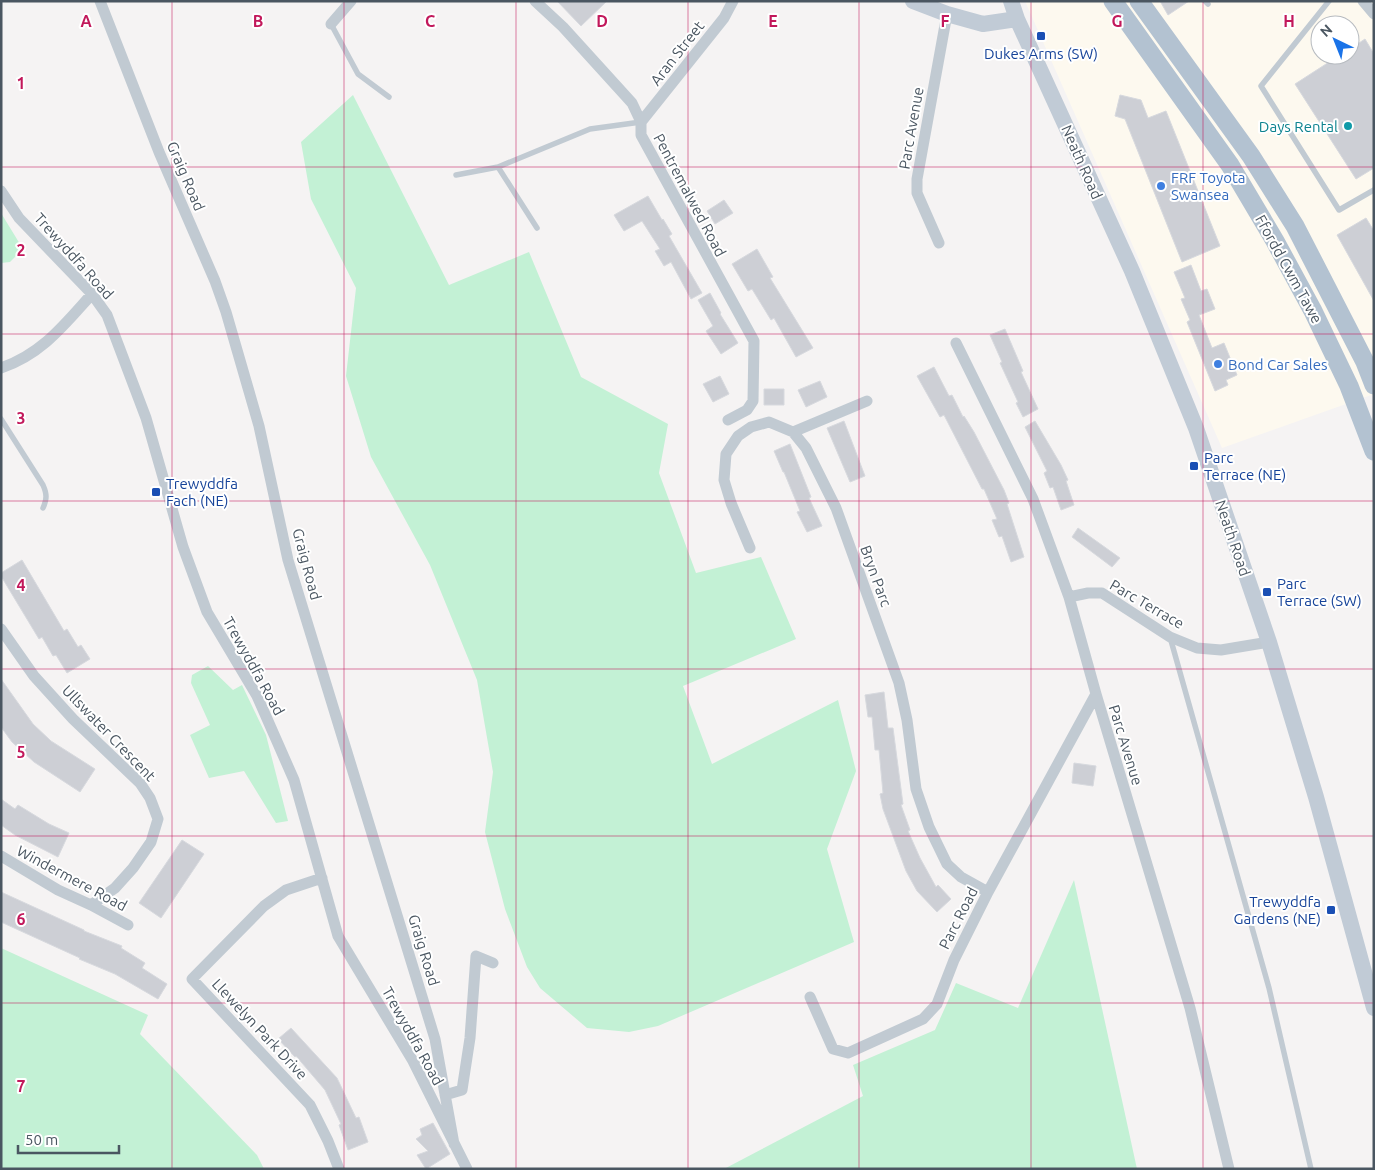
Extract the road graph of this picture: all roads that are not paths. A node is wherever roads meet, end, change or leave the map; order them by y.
1 (100, 1) edge
2 (351, 1) edge
3 (535, 1) edge
4 (733, 1) edge
5 (912, 1) edge
6 (1011, 1) edge
7 (1112, 1) edge
8 (1139, 1) edge
9 (1329, 1) edge
10 (1362, 1) edge
11 (947, 14) junction
12 (1374, 14) edge
13 (1018, 19) junction
14 (331, 24) joint
15 (389, 98) dead end
16 (641, 122) junction
17 (498, 167) junction
18 (456, 176) dead end
19 (1374, 190) edge
20 (1, 191) edge
21 (536, 228) dead end
22 (939, 243) dead end
23 (92, 294) junction
24 (956, 343) dead end
25 (1, 368) edge
26 (1374, 385) edge
27 (867, 401) dead end
28 (1, 419) edge
29 (728, 420) dead end
30 (793, 432) junction
31 (1374, 451) edge
32 (43, 508) dead end
33 (750, 548) dead end
34 (1069, 597) junction
35 (1, 629) edge
36 (1170, 637) junction
37 (1269, 642) junction
38 (1096, 694) junction
39 (1, 856) edge
40 (322, 878) junction
41 (988, 892) junction
42 (91, 905) junction
43 (128, 925) dead end
44 (493, 964) dead end
45 (810, 997) dead end
46 (1372, 998) edge
47 (445, 1096) junction
48 (454, 1144) junction
49 (339, 1169) edge
50 (467, 1169) edge
51 (1229, 1169) edge
52 (1311, 1169) edge

1 - 47 street, Graig Road
2 - 14 street
3 - 16 street, Pentremalwed Road
4 - 16 street, Aran Street
5 - 11 main road
6 - 13 main road, Neath Road
7 - 31 main road, Ffordd Cwm Tawe
8 - 26 main road, Ffordd Cwm Tawe
9 - 19 lane
10 - 12 street
11 - 13 main road
11 - 22 street, Parc Avenue
13 - 37 main road, Neath Road
14 - 15 lane
16 - 17 lane
16 - 29 street, Pentremalwed Road
17 - 18 lane
17 - 21 lane
20 - 23 street, Trewyddfa Road
23 - 25 street
23 - 40 street, Trewyddfa Road
24 - 34 street, Parc Avenue
27 - 30 street
28 - 32 lane
30 - 33 street
30 - 41 street, Bryn Parc
34 - 36 street, Parc Terrace
34 - 38 street, Parc Avenue
35 - 42 street, Ullswater Crescent
36 - 37 street, Parc Terrace
36 - 52 lane
37 - 46 main road, Neath Road
38 - 41 street, Parc Road
38 - 51 street, Parc Avenue
39 - 42 street, Windermere Road
40 - 48 street, Trewyddfa Road
40 - 49 street, Llewelyn Park Drive
41 - 45 street, Parc Road
42 - 43 street, Windermere Road
44 - 47 street
47 - 48 street, Graig Road
48 - 50 street, Trewyddfa Road

